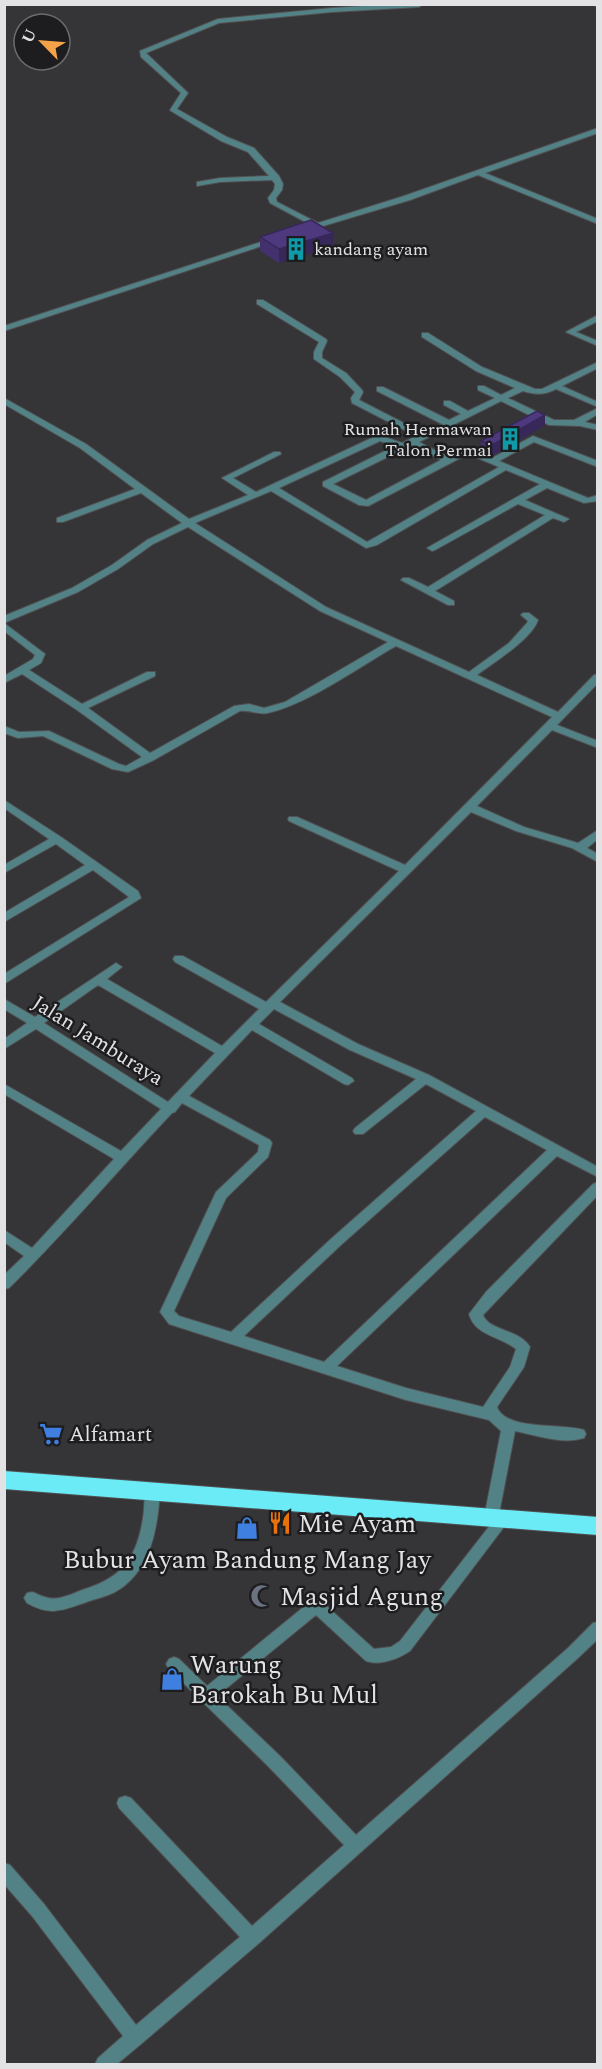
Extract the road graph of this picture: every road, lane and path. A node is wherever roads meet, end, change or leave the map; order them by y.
1 (328, 4) edge
2 (353, 4) edge
3 (286, 6) edge
4 (422, 7) edge
5 (226, 20) junction
6 (597, 130) edge
7 (589, 134) junction
8 (597, 138) edge
9 (479, 172) junction
10 (276, 178) junction
11 (200, 184) dead end
12 (597, 222) edge
13 (316, 225) junction
14 (294, 233) edge
15 (283, 237) edge
16 (260, 302) dead end
17 (597, 317) edge
18 (4, 329) edge
19 (425, 335) dead end
20 (597, 344) edge
21 (597, 364) edge
22 (556, 386) junction
23 (481, 388) dead end
24 (522, 388) junction
25 (380, 389) dead end
26 (502, 399) junction
27 (4, 400) edge
28 (447, 403) dead end
29 (597, 405) edge
30 (597, 410) edge
31 (468, 415) junction
32 (535, 416) junction
33 (525, 421) edge
34 (576, 423) junction
35 (449, 424) junction
36 (597, 428) edge
37 (545, 432) junction
38 (423, 436) junction
39 (408, 444) junction
40 (477, 446) dead end
41 (468, 451) junction
42 (276, 454) dead end
43 (448, 460) junction
44 (492, 461) junction
45 (597, 464) edge
46 (505, 467) junction
47 (547, 484) junction
48 (272, 488) junction
49 (140, 490) junction
50 (255, 495) junction
51 (597, 498) edge
52 (517, 500) junction
53 (553, 514) junction
54 (564, 519) dead end
55 (60, 520) dead end
56 (188, 523) junction
57 (432, 548) dead end
58 (406, 580) dead end
59 (429, 591) junction
60 (451, 603) dead end
61 (526, 615) dead end
62 (4, 620) edge
63 (4, 626) edge
64 (395, 642) junction
65 (22, 670) junction
66 (151, 674) dead end
67 (470, 676) junction
68 (597, 677) edge
69 (4, 680) edge
70 (81, 708) junction
71 (556, 721) junction
72 (4, 729) edge
73 (597, 745) edge
74 (150, 758) junction
75 (4, 803) edge
76 (470, 807) junction
77 (294, 819) dead end
78 (597, 833) edge
79 (57, 839) junction
80 (579, 848) junction
81 (597, 859) edge
82 (94, 866) junction
83 (4, 870) edge
84 (406, 870) junction
85 (4, 918) edge
86 (178, 959) dead end
87 (116, 967) dead end
88 (4, 980) edge
89 (99, 980) junction
90 (4, 1003) edge
91 (269, 1005) junction
92 (35, 1023) junction
93 (252, 1025) junction
94 (4, 1045) edge
95 (223, 1052) junction
96 (425, 1078) junction
97 (348, 1081) dead end
98 (4, 1088) edge
99 (181, 1097) junction
100 (171, 1109) junction
101 (484, 1111) junction
102 (359, 1131) dead end
103 (555, 1150) junction
104 (122, 1158) junction
105 (597, 1173) edge
106 (597, 1188) edge
107 (4, 1235) edge
108 (32, 1255) junction
109 (4, 1284) edge
110 (233, 1338) junction
111 (326, 1369) junction
112 (493, 1415) junction
113 (505, 1424) junction
114 (579, 1434) dead end
115 (4, 1480) edge
116 (153, 1490) junction
117 (497, 1519) junction
118 (597, 1526) edge
119 (32, 1598) dead end
120 (597, 1628) edge
121 (174, 1664) dead end
122 (207, 1695) junction
123 (125, 1803) dead end
124 (356, 1846) junction
125 (4, 1871) edge
126 (252, 1938) junction
127 (135, 2038) junction
128 (104, 2064) edge

1 - 2 street
3 - 5 street
4 - 5 street
5 - 10 street
6 - 7 street
7 - 8 street
7 - 9 street
9 - 12 street
9 - 13 street
10 - 11 street
10 - 13 street
13 - 14 street
15 - 18 street
16 - 38 street
17 - 20 street
19 - 24 street
21 - 22 street
22 - 24 street
22 - 29 street
23 - 26 street
24 - 26 street
25 - 35 street
26 - 31 street
26 - 32 street
27 - 49 street
28 - 31 street
30 - 34 street
31 - 35 street
32 - 33 street
32 - 37 street
34 - 36 street
34 - 37 street
35 - 38 street
37 - 44 street
37 - 45 street
38 - 39 street
39 - 43 street
39 - 43 street
39 - 48 street
40 - 41 street
41 - 43 street
41 - 44 street
42 - 50 street
44 - 46 street
46 - 47 street
46 - 48 street
47 - 51 street
47 - 52 street
48 - 50 street
49 - 55 street
49 - 56 street
50 - 56 street
52 - 53 street
52 - 57 street
53 - 54 street
53 - 59 street
56 - 62 street
56 - 64 street
58 - 59 street
59 - 60 street
61 - 67 street
63 - 65 street
64 - 67 street
64 - 74 street
65 - 69 street
65 - 70 street
66 - 70 street
67 - 71 street
68 - 71 street
70 - 74 street
71 - 73 street
71 - 76 street
72 - 74 street
75 - 79 street
76 - 80 street
76 - 84 street
77 - 84 street
78 - 80 street
79 - 82 street
79 - 83 street
80 - 81 street
82 - 85 street
82 - 88 street
84 - 91 street
86 - 91 street
87 - 89 street
89 - 92 street
89 - 95 street
90 - 92 street, Jalan Jamburaya
91 - 93 street
91 - 96 street
92 - 94 street
92 - 100 street, Jalan Jamburaya
93 - 95 street
93 - 97 street
95 - 99 street
96 - 101 street
96 - 102 street
98 - 104 street
99 - 100 street
99 - 110 street
100 - 104 street
101 - 103 street
101 - 110 street
103 - 105 street
103 - 111 street
104 - 108 street
106 - 112 street
107 - 108 street
108 - 109 street
110 - 111 street
111 - 112 street
112 - 113 street
113 - 114 street
113 - 117 street
115 - 116 highway
116 - 117 highway
116 - 119 street
117 - 118 highway
117 - 122 street
120 - 124 street
121 - 122 street
122 - 124 street
123 - 126 street
124 - 126 street
125 - 127 street
126 - 127 street
127 - 128 street

